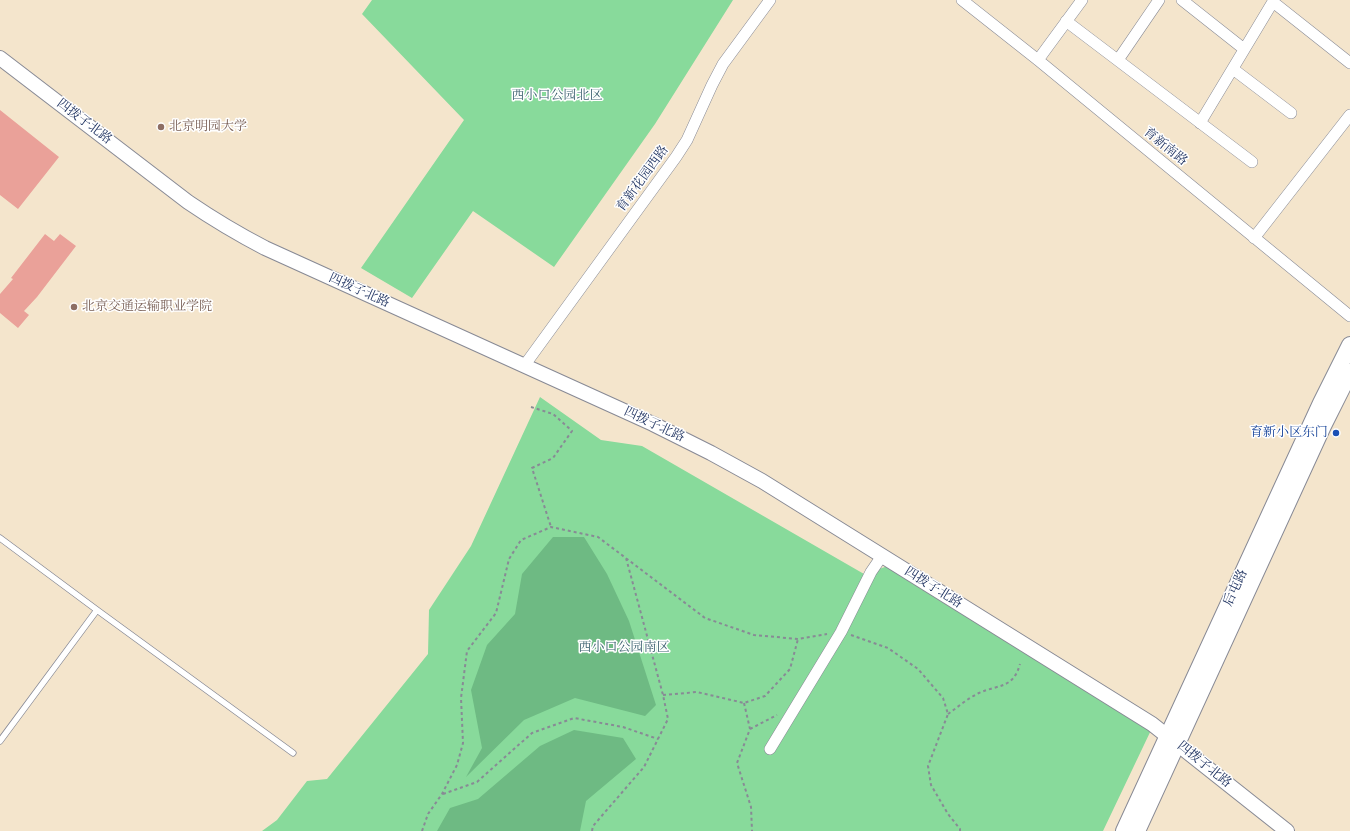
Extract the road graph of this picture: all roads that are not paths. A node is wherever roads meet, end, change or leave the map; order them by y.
1 (770, 0) edge
2 (962, 0) edge
3 (1082, 0) edge
4 (1159, 0) edge
5 (1182, 0) edge
6 (1274, 1) edge
7 (1066, 21) junction
8 (1244, 49) junction
9 (0, 58) edge
10 (1038, 60) junction
11 (1118, 60) junction
12 (1350, 63) edge
13 (1233, 69) junction
14 (1291, 113) dead end
15 (1350, 115) edge
16 (1200, 123) junction
17 (1252, 162) dead end
18 (1254, 238) junction
19 (1350, 316) edge
20 (1350, 345) edge
21 (524, 366) junction
22 (1350, 372) edge
23 (0, 538) edge
24 (882, 556) junction
25 (97, 610) junction
26 (1172, 739) junction
27 (0, 741) edge
28 (770, 749) dead end
29 (293, 753) dead end
30 (1124, 831) edge
31 (1137, 831) edge
32 (1287, 831) edge

1 - 21 street, 育新花园西路
2 - 10 street, 育新南路
3 - 7 street
4 - 11 street
5 - 8 street
6 - 8 street
6 - 12 street
7 - 10 street
7 - 11 street
8 - 13 street
9 - 21 street, 四拨子北路
10 - 18 street, 育新南路
11 - 16 street
13 - 14 street
13 - 16 street
15 - 18 street
16 - 17 street
18 - 19 street, 育新南路
20 - 26 main road, 后屯路
21 - 24 street, 四拨子北路
22 - 26 main road, 后屯路
23 - 25 lane
24 - 26 street, 四拨子北路
24 - 28 street
25 - 27 lane
25 - 29 lane
26 - 30 main road, 后屯路
26 - 31 main road, 后屯路
26 - 32 street, 四拨子北路

